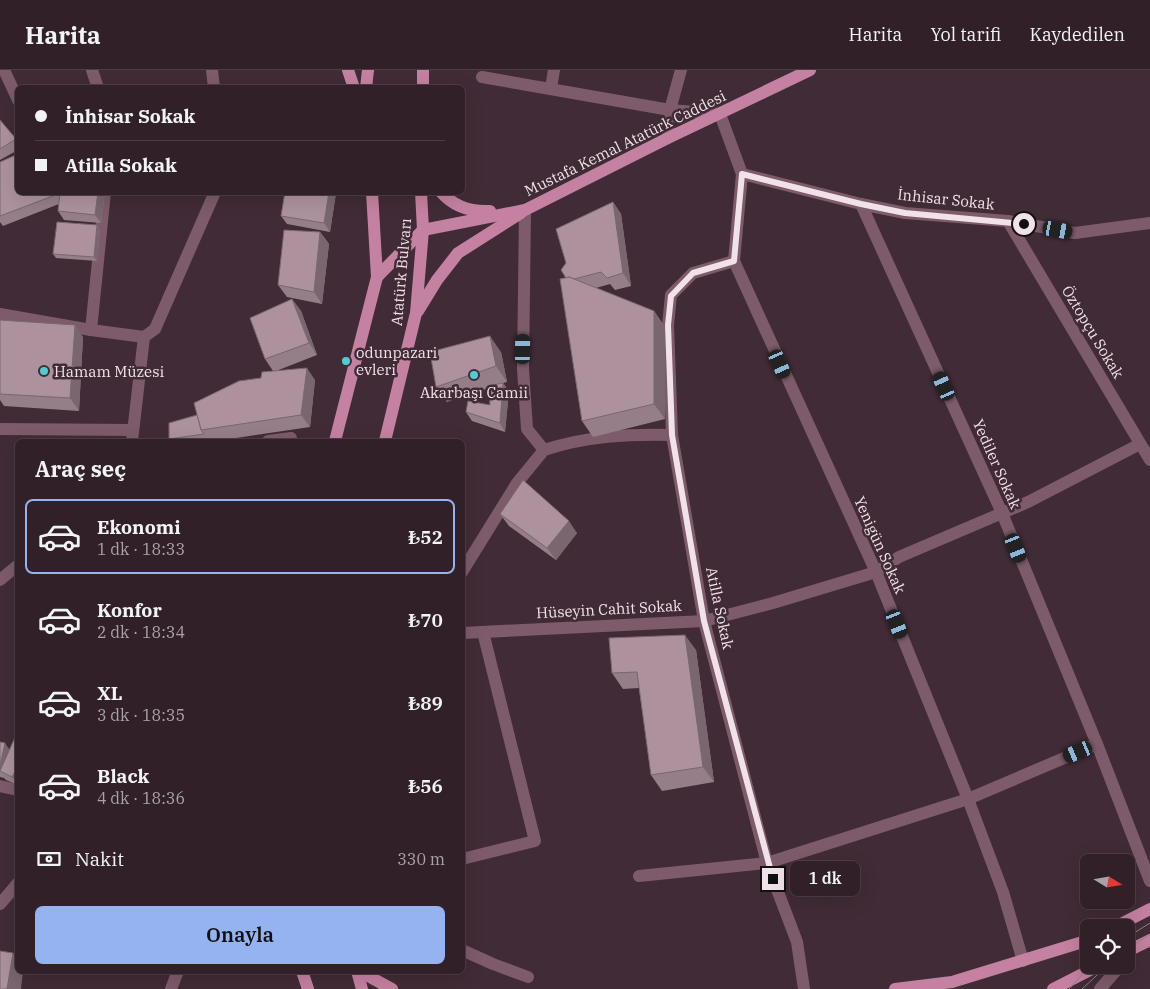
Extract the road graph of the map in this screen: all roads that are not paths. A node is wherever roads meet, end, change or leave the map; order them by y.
1 (4, 70) edge
2 (92, 70) edge
3 (212, 70) edge
4 (348, 70) edge
5 (368, 70) edge
6 (423, 70) edge
7 (554, 70) edge
8 (681, 70) edge
9 (810, 70) edge
10 (482, 76) dead end
11 (97, 85) edge
12 (214, 85) edge
13 (353, 85) edge
14 (366, 85) edge
15 (423, 85) edge
16 (551, 88) junction
17 (15, 94) edge
18 (670, 110) junction
19 (720, 114) junction
20 (668, 138) junction
21 (742, 174) junction
22 (105, 195) edge
23 (214, 195) edge
24 (372, 195) edge
25 (422, 195) edge
26 (444, 195) edge
27 (861, 204) junction
28 (525, 210) junction
29 (1008, 221) junction
30 (1150, 223) edge
31 (423, 230) junction
32 (734, 261) junction
33 (377, 277) junction
34 (416, 313) junction
35 (0, 314) edge
36 (90, 330) junction
37 (144, 337) junction
38 (0, 429) edge
39 (672, 435) junction
40 (133, 436) edge
41 (290, 438) dead end
42 (283, 439) edge
43 (336, 439) edge
44 (385, 439) edge
45 (1140, 444) junction
46 (544, 450) junction
47 (1150, 460) edge
48 (1002, 513) junction
49 (465, 567) edge
50 (15, 568) edge
51 (876, 572) junction
52 (0, 580) edge
53 (704, 621) junction
54 (483, 632) junction
55 (465, 633) edge
56 (1097, 744) junction
57 (0, 786) edge
58 (15, 789) edge
59 (968, 799) junction
60 (465, 858) edge
61 (767, 863) junction
62 (639, 876) dead end
63 (1150, 881) edge
64 (15, 887) edge
65 (0, 904) edge
66 (1150, 908) edge
67 (1130, 919) edge
68 (1150, 940) edge
69 (1080, 943) edge
70 (1135, 948) edge
71 (465, 951) edge
72 (1023, 961) junction
73 (177, 974) edge
74 (303, 974) edge
75 (359, 974) edge
76 (364, 974) edge
77 (1082, 974) edge
78 (1113, 974) edge
79 (528, 976) dead end
80 (171, 989) edge
81 (308, 989) edge
82 (362, 989) edge
83 (392, 989) edge
84 (804, 989) edge
85 (895, 989) edge
86 (1053, 989) edge
87 (1100, 989) edge

1 - 17 street
2 - 11 street
3 - 12 street
4 - 13 main road
5 - 14 main road
6 - 15 main road
7 - 16 street
8 - 18 street
9 - 19 main road, Mustafa Kemal Atatürk Caddesi
10 - 16 street
16 - 18 street
18 - 19 street
18 - 20 street
19 - 20 main road, Mustafa Kemal Atatürk Caddesi
19 - 21 street
20 - 28 main road, Mustafa Kemal Atatürk Caddesi
21 - 27 street, İnhisar Sokak
21 - 32 street
22 - 36 street
23 - 37 street
24 - 33 main road, Atatürk Bulvarı
25 - 31 main road, Atatürk Bulvarı
26 - 28 main road
27 - 29 street, İnhisar Sokak
27 - 48 street, Yediler Sokak
28 - 31 main road, Mustafa Kemal Atatürk Caddesi
28 - 34 main road
28 - 46 street
29 - 30 street, İnhisar Sokak
29 - 45 street, Öztopçu Sokak
31 - 33 main road
31 - 34 main road, Atatürk Bulvarı
32 - 39 street, Atilla Sokak
32 - 51 street, Yenigün Sokak
33 - 43 main road, Atatürk Bulvarı
34 - 44 main road, Atatürk Bulvarı
35 - 36 street
36 - 37 street
37 - 40 street
38 - 40 street
39 - 46 street
39 - 53 street, Atilla Sokak
41 - 42 street
45 - 47 street, Öztopçu Sokak
45 - 48 street, Hüseyin Cahit Sokak
46 - 49 street
48 - 51 street, Hüseyin Cahit Sokak
48 - 56 street, Yediler Sokak
50 - 52 street
51 - 53 street, Hüseyin Cahit Sokak
51 - 59 street, Yenigün Sokak
53 - 54 street, Hüseyin Cahit Sokak
53 - 61 street, Atilla Sokak
54 - 55 street, Hüseyin Cahit Sokak
54 - 60 street
56 - 59 street
56 - 63 street, Yediler Sokak
57 - 58 street
59 - 61 street
59 - 72 street, Yenigün Sokak
61 - 62 street
61 - 84 street, Atilla Sokak
64 - 65 street
66 - 67 main road
68 - 70 main road
69 - 72 main road
71 - 79 street
72 - 85 main road
73 - 80 street
74 - 81 main road
75 - 82 main road
76 - 83 main road
77 - 86 main road
78 - 87 street

